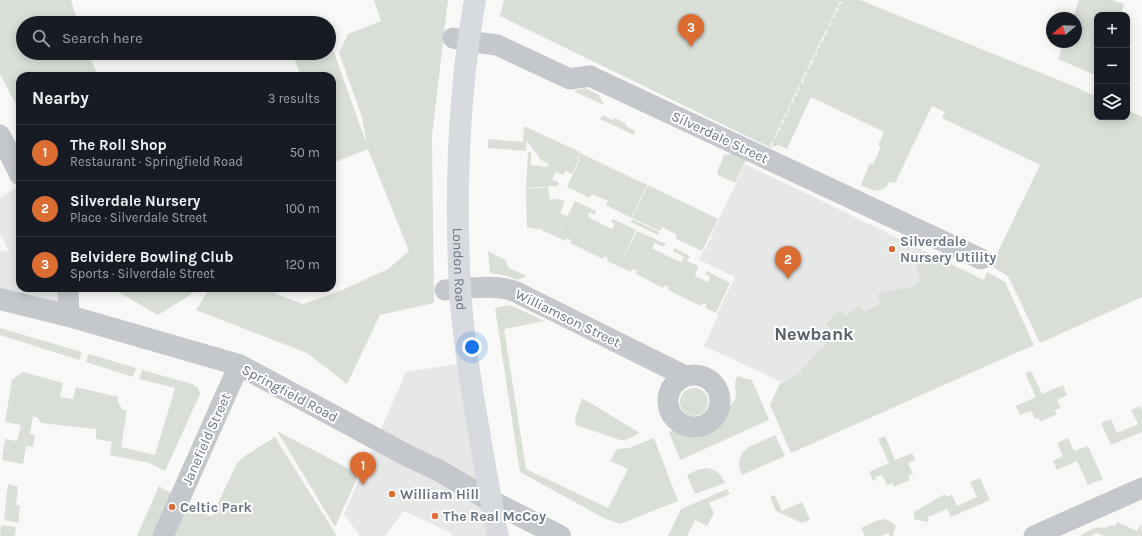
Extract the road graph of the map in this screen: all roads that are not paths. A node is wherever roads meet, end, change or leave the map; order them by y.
1 (475, 0) edge
2 (461, 40) junction
3 (0, 135) edge
4 (16, 167) edge
5 (981, 260) dead end
6 (452, 289) junction
7 (68, 292) edge
8 (0, 299) edge
9 (69, 316) junction
10 (239, 365) junction
11 (685, 376) dead end
12 (1142, 488) edge
13 (491, 502) junction
14 (163, 536) edge
15 (498, 536) edge
16 (560, 536) edge
17 (1034, 536) edge

1 - 2 main road, London Road
2 - 5 street, Silverdale Street
2 - 6 main road, London Road
3 - 4 street
6 - 11 street, Williamson Street
6 - 13 main road, London Road
7 - 9 street
8 - 9 street, Springfield Road
9 - 10 street, Springfield Road
10 - 13 street, Springfield Road
10 - 14 street, Janefield Street
12 - 17 street
13 - 15 main road, London Road
13 - 16 street, Springfield Road

